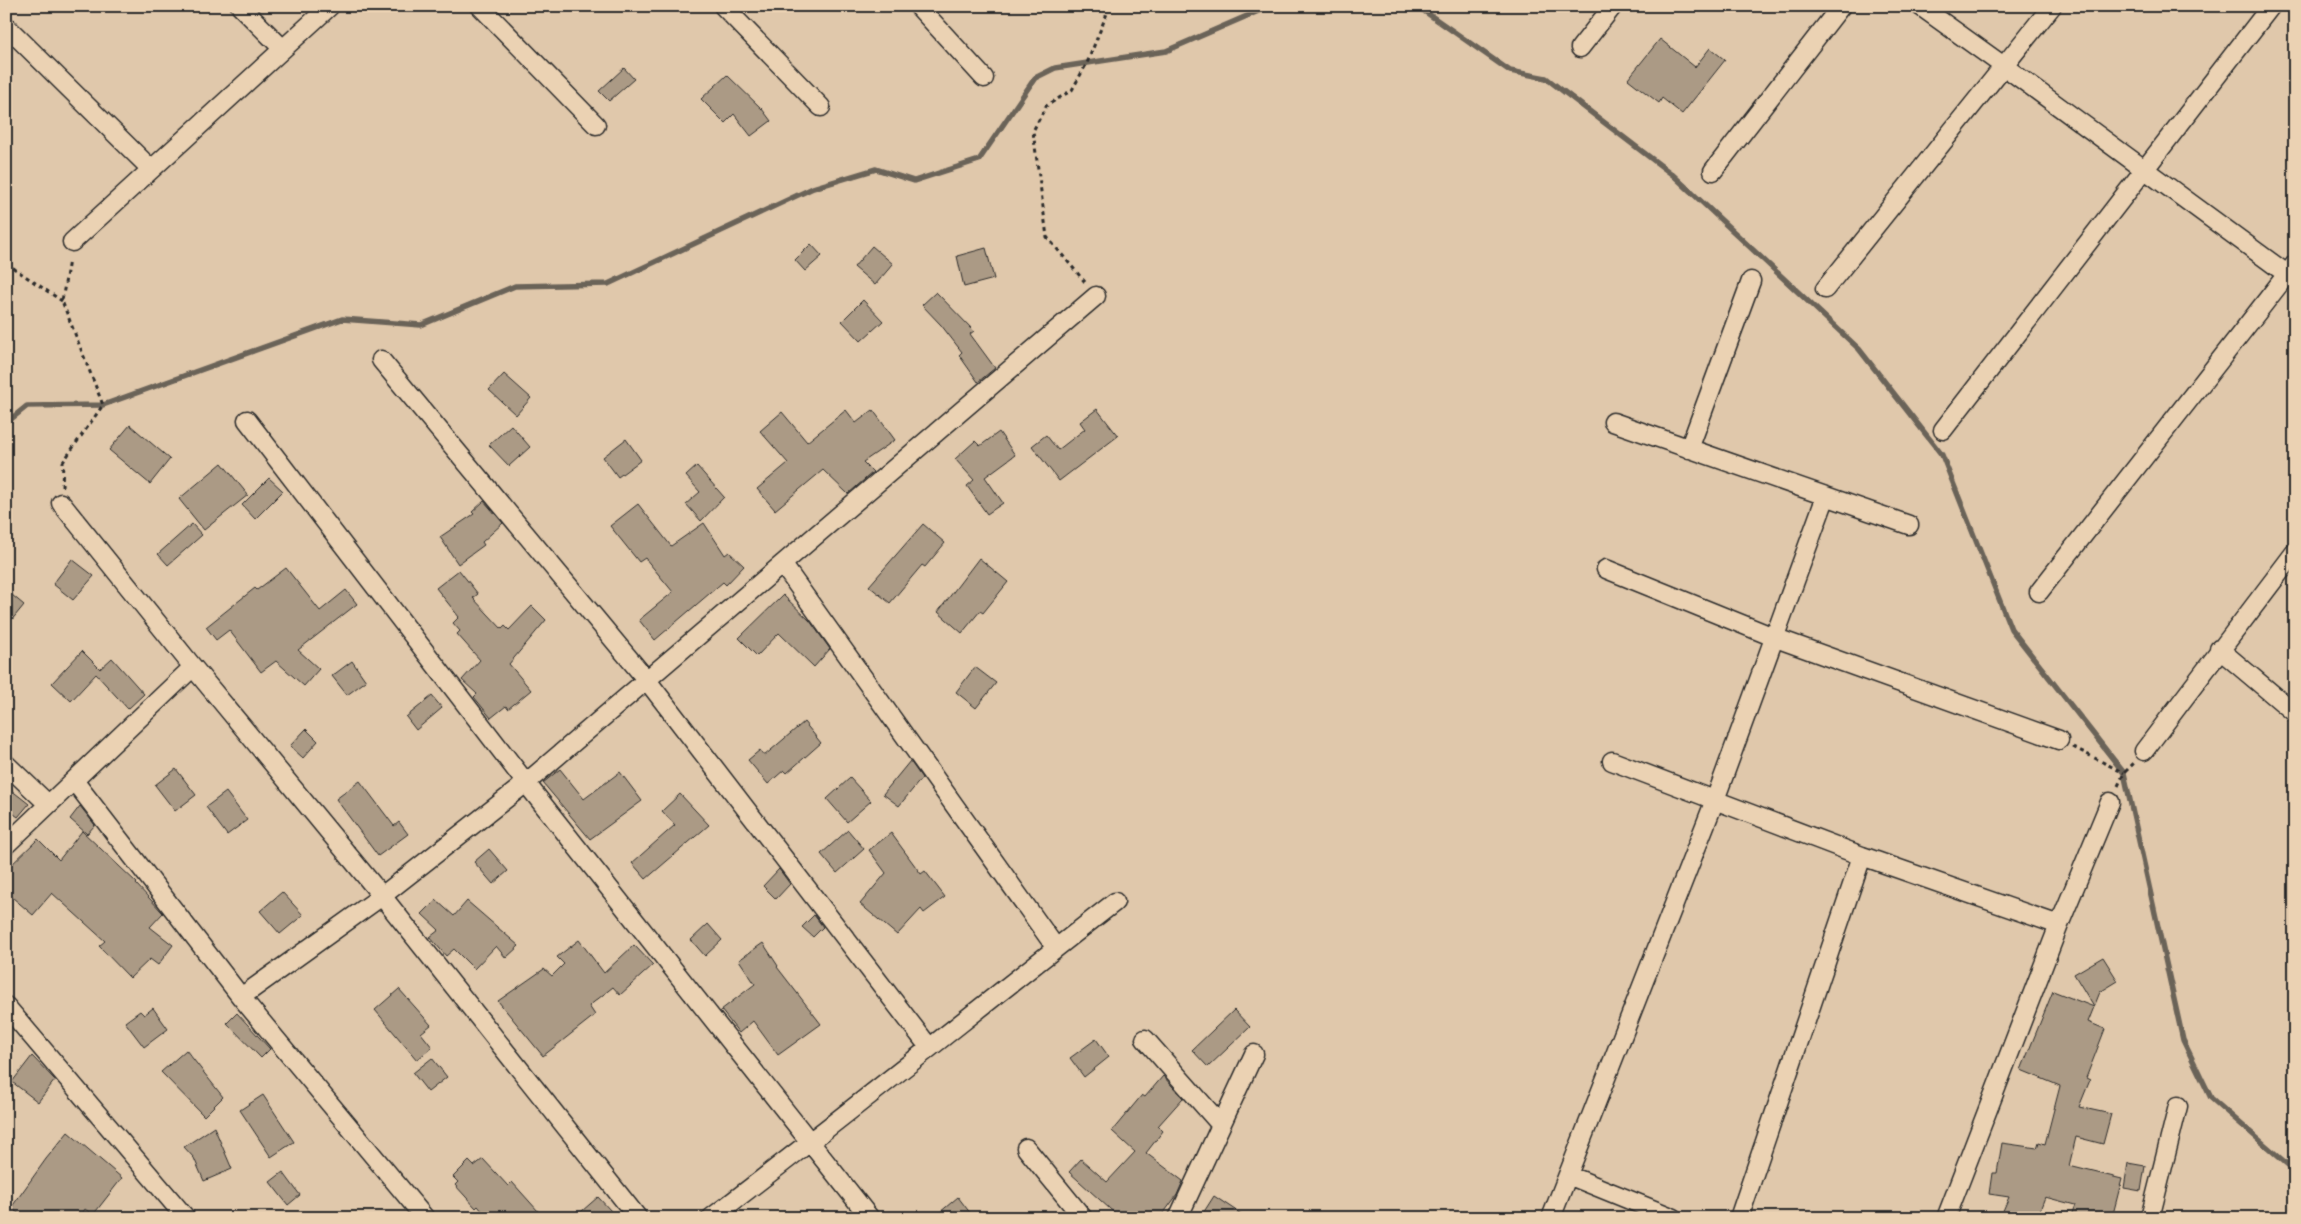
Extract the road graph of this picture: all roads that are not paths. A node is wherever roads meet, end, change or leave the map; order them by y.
1 (240, 6) edge
2 (330, 6) edge
3 (480, 6) edge
4 (723, 6) edge
5 (918, 6) edge
6 (1613, 6) edge
7 (1842, 6) edge
8 (1920, 6) edge
9 (2052, 6) edge
10 (2271, 6) edge
11 (6, 26) edge
12 (1580, 48) dead end
13 (283, 49) junction
14 (2005, 66) junction
15 (984, 78) dead end
16 (821, 107) dead end
17 (596, 125) dead end
18 (2143, 168) junction
19 (151, 169) junction
20 (1712, 170) dead end
21 (72, 242) road end
22 (2292, 273) edge
23 (1751, 281) dead end
24 (1825, 289) dead end
25 (1096, 296) road end
26 (381, 360) dead end
27 (247, 420) dead end
28 (1613, 422) dead end
29 (1943, 430) dead end
30 (1688, 449) junction
31 (1826, 496) junction
32 (61, 502) road end
33 (1909, 525) dead end
34 (2295, 552) edge
35 (783, 566) junction
36 (1606, 569) dead end
37 (2039, 592) dead end
38 (1776, 638) junction
39 (2219, 649) junction
40 (193, 668) junction
41 (646, 679) junction
42 (2295, 713) edge
43 (2059, 740) road end
44 (2144, 751) road end
45 (1612, 761) dead end
46 (6, 764) edge
47 (75, 782) junction
48 (526, 783) junction
49 (1715, 800) junction
50 (2110, 802) road end
51 (48, 804) junction
52 (6, 845) edge
53 (1862, 856) junction
54 (382, 896) junction
55 (1115, 902) dead end
56 (2059, 925) junction
57 (1056, 948) junction
58 (241, 997) junction
59 (9, 1016) edge
60 (1145, 1039) dead end
61 (929, 1047) junction
62 (1254, 1054) dead end
63 (2178, 1106) dead end
64 (1221, 1125) junction
65 (810, 1143) junction
66 (1026, 1148) dead end
67 (1568, 1175) junction
68 (186, 1218) edge
69 (425, 1218) edge
70 (638, 1218) edge
71 (710, 1218) edge
72 (870, 1218) edge
73 (1083, 1218) edge
74 (1178, 1218) edge
75 (1551, 1218) edge
76 (1674, 1218) edge
77 (1739, 1218) edge
78 (1946, 1218) edge
79 (2150, 1218) edge

1 - 13 street
2 - 13 street
3 - 17 street
4 - 16 street
5 - 15 street
6 - 12 street
7 - 20 street
8 - 14 street
9 - 14 street
10 - 18 street
11 - 19 street
13 - 19 street
14 - 18 street
14 - 24 street
18 - 22 street
18 - 29 street
19 - 21 street
22 - 37 street
23 - 30 street
25 - 35 street
26 - 41 street
27 - 48 street
28 - 30 street
30 - 31 street
31 - 33 street
31 - 38 street
32 - 40 street
34 - 39 street
35 - 41 street
35 - 57 street
36 - 38 street
38 - 43 street
38 - 49 street
39 - 42 street
39 - 44 street
40 - 47 street
40 - 54 street
41 - 48 street
41 - 61 street
45 - 49 street
46 - 51 street
47 - 51 street
47 - 58 street
48 - 54 street
48 - 65 street
49 - 53 street
49 - 67 street
50 - 56 street
51 - 52 street
53 - 56 street
53 - 77 street
54 - 58 street
54 - 70 street
55 - 57 street
56 - 78 street
57 - 61 street
58 - 69 street
59 - 68 street
60 - 64 street
61 - 65 street
62 - 64 street
63 - 79 street
64 - 74 street
65 - 71 street
65 - 72 street
66 - 73 street
67 - 75 street
67 - 76 street

